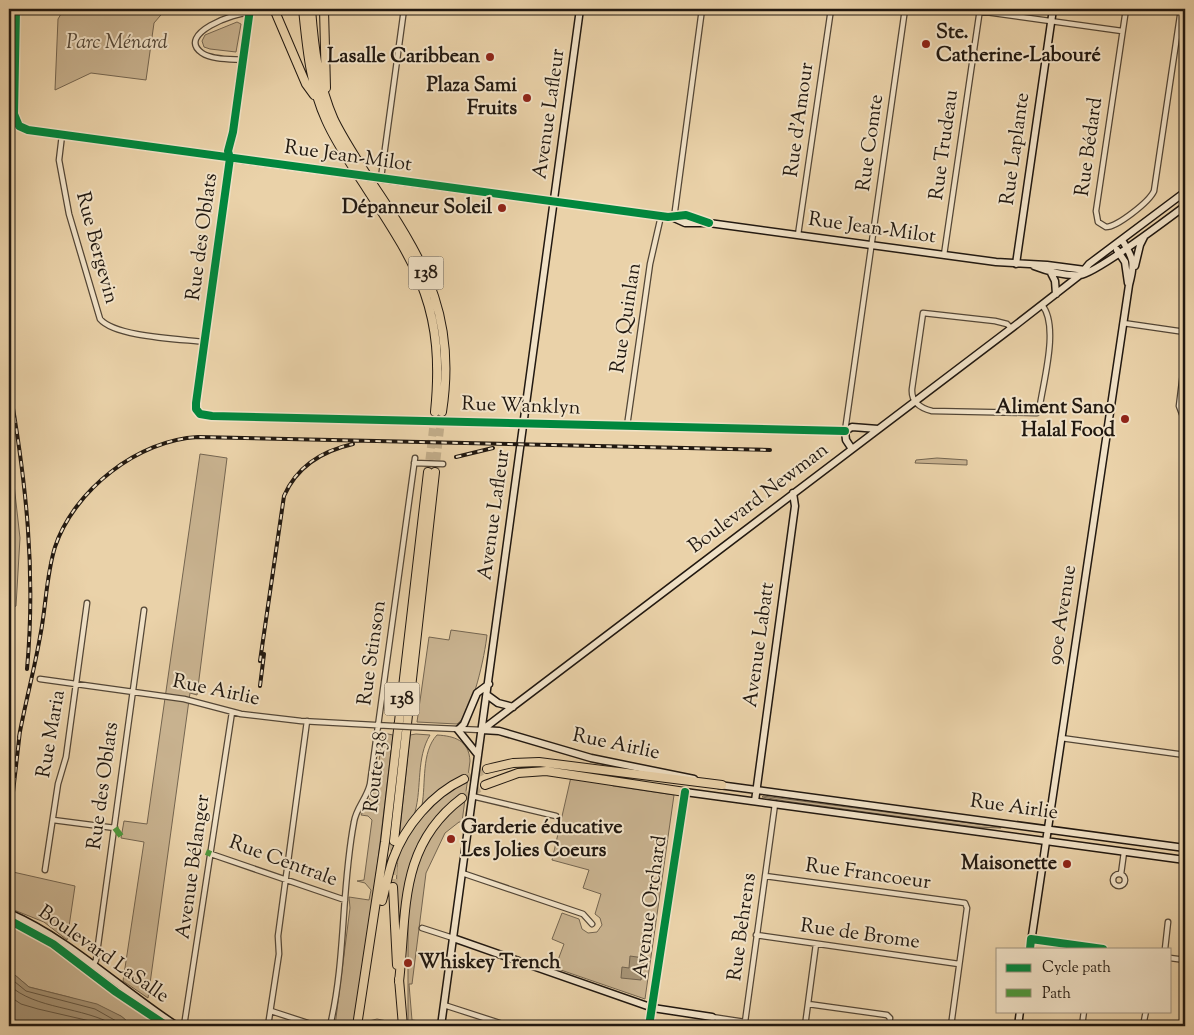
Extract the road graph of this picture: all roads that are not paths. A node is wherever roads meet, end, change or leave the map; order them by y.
1 (16, 9) edge
2 (274, 9) edge
3 (303, 9) edge
4 (311, 9) edge
5 (324, 9) edge
6 (404, 9) edge
7 (580, 9) edge
8 (702, 9) edge
9 (831, 9) edge
10 (905, 9) edge
11 (964, 9) edge
12 (1053, 9) edge
13 (1126, 9) edge
14 (1181, 9) edge
15 (979, 10) edge
16 (250, 11) edge
17 (1051, 21) junction
18 (1122, 31) junction
19 (244, 60) junction
20 (322, 99) junction
21 (62, 135) junction
22 (230, 158) junction
23 (379, 178) junction
24 (1185, 192) edge
25 (554, 202) junction
26 (1185, 206) edge
27 (661, 216) junction
28 (674, 218) junction
29 (798, 235) junction
30 (1144, 237) junction
31 (1122, 240) junction
32 (871, 245) junction
33 (1114, 245) junction
34 (1126, 247) junction
35 (1119, 252) junction
36 (944, 255) junction
37 (1016, 264) junction
38 (1031, 265) junction
39 (1134, 268) junction
40 (1050, 271) junction
41 (1083, 273) junction
42 (1129, 285) junction
43 (1056, 294) junction
44 (1042, 304) junction
45 (1123, 323) junction
46 (1011, 328) junction
47 (1185, 332) edge
48 (205, 342) junction
49 (1185, 358) edge
50 (914, 402) junction
51 (197, 411) joint
52 (438, 412) tunnel mouth
53 (1185, 416) edge
54 (524, 423) junction
55 (627, 426) junction
56 (878, 429) junction
57 (844, 431) junction
58 (852, 449) junction
59 (443, 464) dead end
60 (793, 493) junction
61 (87, 602) dead end
62 (144, 610) dead end
63 (40, 679) dead end
64 (76, 684) junction
65 (489, 684) junction
66 (133, 692) junction
67 (487, 695) junction
68 (513, 707) junction
69 (232, 712) junction
70 (308, 721) junction
71 (378, 725) junction
72 (458, 730) junction
73 (482, 730) junction
74 (1061, 738) junction
75 (478, 755) junction
76 (1185, 755) edge
77 (487, 769) tunnel mouth
78 (464, 778) tunnel mouth
79 (485, 785) tunnel mouth
80 (722, 786) junction
81 (756, 790) junction
82 (685, 792) junction
83 (472, 796) junction
84 (462, 798) tunnel mouth
85 (755, 801) junction
86 (775, 804) junction
87 (556, 816) dead end
88 (53, 820) junction
89 (115, 828) junction
90 (1048, 829) junction
91 (1046, 841) junction
92 (394, 842) tunnel mouth
93 (1185, 848) edge
94 (1124, 852) junction
95 (211, 854) junction
96 (1185, 860) edge
97 (45, 870) dead end
98 (462, 873) junction
99 (1121, 874) dead end
100 (765, 876) junction
101 (285, 880) junction
102 (393, 887) tunnel mouth
103 (344, 900) junction
104 (9, 913) edge
105 (1168, 922) dead end
106 (592, 924) dead end
107 (374, 927) junction
108 (422, 928) dead end
109 (756, 935) junction
110 (453, 938) junction
111 (1031, 939) junction
112 (816, 944) junction
113 (1030, 948) edge
114 (1094, 948) edge
115 (1165, 948) edge
116 (1172, 958) edge
117 (1185, 960) edge
118 (959, 964) junction
119 (93, 966) junction
120 (399, 982) junction
121 (808, 1004) junction
122 (444, 1005) junction
123 (653, 1008) junction
124 (271, 1011) junction
125 (1020, 1012) edge
126 (1084, 1012) edge
127 (1146, 1012) edge
128 (712, 1017) junction
129 (177, 1026) edge
130 (184, 1026) edge
131 (268, 1026) edge
132 (317, 1026) edge
133 (330, 1026) edge
134 (357, 1026) edge
135 (403, 1026) edge
136 (441, 1026) edge
137 (509, 1026) edge
138 (649, 1026) edge
139 (710, 1026) edge
140 (805, 1026) edge
141 (889, 1026) edge
142 (951, 1026) edge
143 (1018, 1026) edge
144 (1082, 1026) edge
145 (1143, 1026) edge

1 - 21 street, Rue Jean-Milot
2 - 20 highway
3 - 20 highway, 138
4 - 20 highway, 138
5 - 20 highway
6 - 23 street
7 - 25 main road, Avenue Lafleur
8 - 28 street
9 - 29 street, Rue d'Amour
10 - 32 street, Rue Comte
11 - 15 street
12 - 17 main road, Rue Laplante
13 - 18 street, Rue Bédard
14 - 18 street, Rue Bédard
15 - 17 street
15 - 36 street, Rue Trudeau
16 - 19 main road, Rue des Oblats
16 - 19 street
17 - 18 street
17 - 37 main road, Rue Laplante
19 - 22 main road, Rue des Oblats
20 - 52 highway, 138
21 - 22 street, Rue Jean-Milot
21 - 48 street, Rue Bergevin
22 - 23 main road, Rue Jean-Milot, bridge
22 - 48 main road, Rue des Oblats
23 - 25 main road, Rue Jean-Milot
24 - 31 main road, Boulevard Newman
25 - 27 main road, Rue Jean-Milot
25 - 54 main road, Avenue Lafleur
26 - 30 main road, Boulevard Newman
27 - 28 main road, Rue Jean-Milot
27 - 55 street, Rue Quinlan
28 - 29 main road, Rue Jean-Milot
29 - 32 main road, Rue Jean-Milot
30 - 34 main road, Boulevard Newman
30 - 39 main road, 90e Avenue
31 - 33 main road, Boulevard Newman
31 - 34 main road
32 - 36 main road, Rue Jean-Milot
32 - 57 street, Rue Comte
33 - 35 main road, 90e Avenue
33 - 41 main road, Boulevard Newman
34 - 35 main road, Boulevard Newman
34 - 39 main road
35 - 41 main road, Boulevard Newman
35 - 42 main road, 90e Avenue
36 - 37 main road, Rue Jean-Milot
37 - 38 main road, Rue Jean-Milot
38 - 40 main road, Rue Jean-Milot
38 - 41 main road, Rue Jean-Milot
39 - 42 main road, 90e Avenue
40 - 41 main road, Rue Jean-Milot
40 - 43 main road
41 - 43 main road, Boulevard Newman
42 - 45 main road, 90e Avenue
43 - 44 main road, Boulevard Newman
44 - 46 main road, Boulevard Newman
44 - 50 street
45 - 47 street
45 - 74 main road, 90e Avenue
46 - 50 main road, Boulevard Newman
46 - 50 street
48 - 51 main road, Rue des Oblats
49 - 53 street
50 - 56 main road, Boulevard Newman
51 - 54 main road, Rue Wanklyn
54 - 55 main road, Rue Wanklyn
54 - 65 main road, Avenue Lafleur
55 - 57 main road, Rue Wanklyn
56 - 57 main road, Rue Wanklyn
56 - 58 main road, Boulevard Newman
57 - 58 main road
58 - 60 main road, Boulevard Newman
59 - 71 street, Rue Stinson
60 - 68 main road, Boulevard Newman
60 - 81 main road, Avenue Labatt
61 - 64 street, Rue Maria
62 - 66 street, Rue des Oblats
63 - 64 street, Rue Airlie
64 - 66 street, Rue Airlie
64 - 88 street, Rue Maria
65 - 67 main road, Avenue Lafleur
65 - 72 main road
66 - 69 street, Rue Airlie
66 - 89 street, Rue des Oblats
67 - 68 main road
67 - 73 main road, Avenue Lafleur
68 - 73 main road, Boulevard Newman
69 - 70 street, Rue Airlie
69 - 95 street, Avenue Bélanger
70 - 71 street, Rue Airlie
70 - 101 street
71 - 72 street, Rue Airlie, bridge
71 - 103 street, Rue Stinson
72 - 73 street, Rue Airlie
72 - 75 main road
73 - 75 main road, Avenue Lafleur
73 - 80 main road, Rue Airlie
74 - 76 street
74 - 90 main road, 90e Avenue
75 - 83 main road, Avenue Lafleur
77 - 80 highway
78 - 107 highway
79 - 82 highway
80 - 81 main road, Rue Airlie
81 - 85 main road, Avenue Labatt
81 - 90 main road, Rue Airlie
82 - 85 main road, Rue Airlie
82 - 123 street, Avenue Orchard
83 - 87 street
83 - 98 main road, Avenue Lafleur
84 - 120 highway
85 - 86 main road, Rue Airlie
86 - 91 main road, Rue Airlie
86 - 100 street, Rue Behrens
88 - 89 street
88 - 97 street, Rue Maria
89 - 119 street, Rue des Oblats
90 - 91 main road, 90e Avenue
90 - 93 main road, Rue Airlie
91 - 94 main road, Rue Airlie
91 - 111 main road, 90e Avenue
92 - 107 highway, Route 138 / 138
94 - 96 main road, Rue Airlie
94 - 99 street
95 - 101 street, Rue Centrale
95 - 130 street, Avenue Bélanger
98 - 106 street
98 - 110 main road, Avenue Lafleur
100 - 109 street, Rue Behrens
100 - 118 street, Rue Francoeur
101 - 103 street, Rue Centrale
101 - 124 street
102 - 120 highway
103 - 133 street, Rue Stinson
104 - 119 main road, Boulevard LaSalle
105 - 115 street
107 - 134 highway, 138
108 - 110 street
109 - 112 street, Rue de Brome
109 - 128 street, Rue Behrens
110 - 122 main road, Avenue Lafleur
110 - 123 main road
111 - 113 main road, 90e Avenue
111 - 114 street
112 - 118 street, Rue de Brome
112 - 121 street
116 - 117 street
118 - 142 street
119 - 129 main road, Boulevard LaSalle
120 - 135 highway
121 - 140 street
121 - 141 street
122 - 136 main road, Avenue Lafleur
122 - 137 street
123 - 128 main road
123 - 138 street, Avenue Orchard
124 - 131 street
124 - 132 street
125 - 143 main road
126 - 144 street
127 - 145 street
128 - 139 main road

